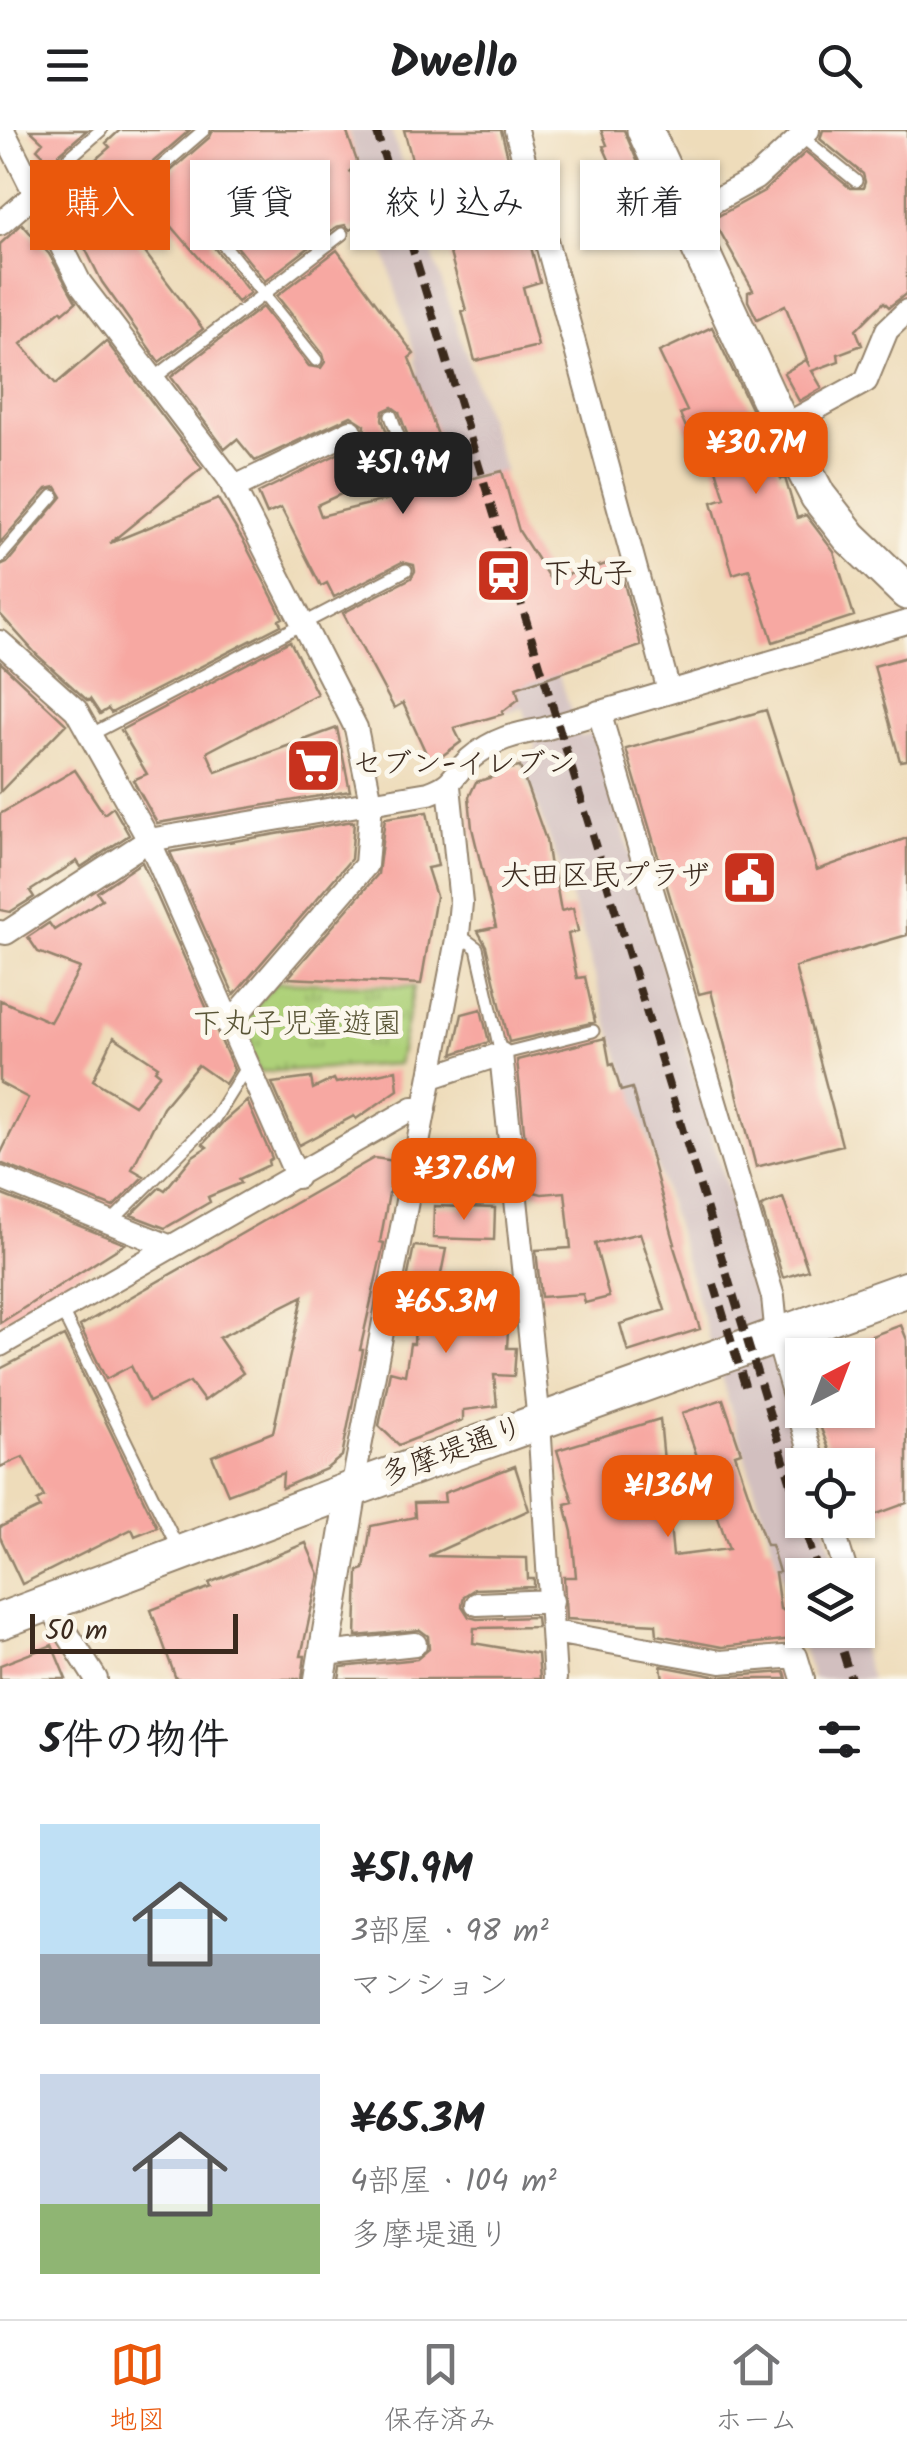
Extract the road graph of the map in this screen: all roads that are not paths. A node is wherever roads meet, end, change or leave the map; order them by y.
1 (3, 130) edge
2 (100, 130) edge
3 (204, 130) edge
4 (516, 130) edge
5 (645, 130) edge
6 (805, 134) edge
7 (66, 160) edge
8 (659, 160) edge
9 (856, 181) dead end
10 (30, 182) edge
11 (30, 198) edge
12 (720, 198) edge
13 (0, 224) edge
14 (342, 234) dead end
15 (228, 250) edge
16 (700, 250) edge
17 (64, 251) joint
18 (264, 294) junction
19 (907, 311) edge
20 (316, 360) dead end
21 (153, 379) junction
22 (391, 416) dead end
23 (782, 427) junction
24 (352, 432) joint
25 (233, 488) junction
26 (53, 496) dead end
27 (0, 557) edge
28 (406, 570) dead end
29 (907, 592) edge
30 (302, 622) junction
31 (907, 622) edge
32 (0, 642) edge
33 (669, 690) junction
34 (599, 712) junction
35 (90, 735) junction
36 (449, 786) junction
37 (371, 802) junction
38 (149, 840) junction
39 (0, 932) edge
40 (458, 934) junction
41 (228, 1025) junction
42 (593, 1031) dead end
43 (501, 1054) junction
44 (247, 1066) junction
45 (432, 1077) junction
46 (426, 1109) junction
47 (297, 1176) junction
48 (0, 1178) edge
49 (110, 1223) junction
50 (171, 1247) junction
51 (907, 1289) edge
52 (61, 1310) junction
53 (776, 1337) junction
54 (0, 1345) edge
55 (539, 1422) junction
56 (809, 1448) edge
57 (352, 1489) junction
58 (181, 1555) junction
59 (552, 1601) junction
60 (48, 1603) junction
61 (477, 1604) dead end
62 (0, 1620) edge
63 (554, 1632) junction
64 (415, 1644) dead end
65 (323, 1666) edge
66 (96, 1679) edge
67 (556, 1679) edge
68 (803, 1679) edge

1 - 10 street
2 - 7 lane
3 - 17 lane
4 - 33 street
5 - 8 main road
6 - 9 lane
6 - 12 street
11 - 13 street
14 - 18 lane
15 - 18 lane
16 - 23 main road
17 - 21 street
18 - 20 lane
18 - 21 lane
19 - 23 street
21 - 25 street
22 - 24 lane
23 - 29 main road
24 - 25 street
25 - 30 street
26 - 27 lane
28 - 30 lane
30 - 35 lane
30 - 37 street
31 - 33 street
32 - 35 street
33 - 34 street
34 - 36 street
34 - 53 street
35 - 38 street
36 - 37 street
36 - 40 street
37 - 38 street
37 - 41 street
38 - 39 street
38 - 41 street
40 - 43 lane
40 - 45 street
41 - 44 street
42 - 43 lane
43 - 45 street
43 - 55 street
44 - 47 street
44 - 49 lane
45 - 46 street
46 - 47 street
46 - 57 street
47 - 50 street
48 - 49 street
49 - 50 street
50 - 52 street
51 - 53 main road, 多摩堤通り
52 - 54 street
52 - 58 lane
53 - 55 main road, 多摩堤通り
53 - 56 street
55 - 57 main road, 多摩堤通り
55 - 59 street
57 - 58 main road, 多摩堤通り
57 - 65 street
58 - 60 main road, 多摩堤通り
59 - 61 street
59 - 63 street
60 - 62 main road, 多摩堤通り
60 - 66 street
63 - 67 street
63 - 68 street
64 - 65 street

